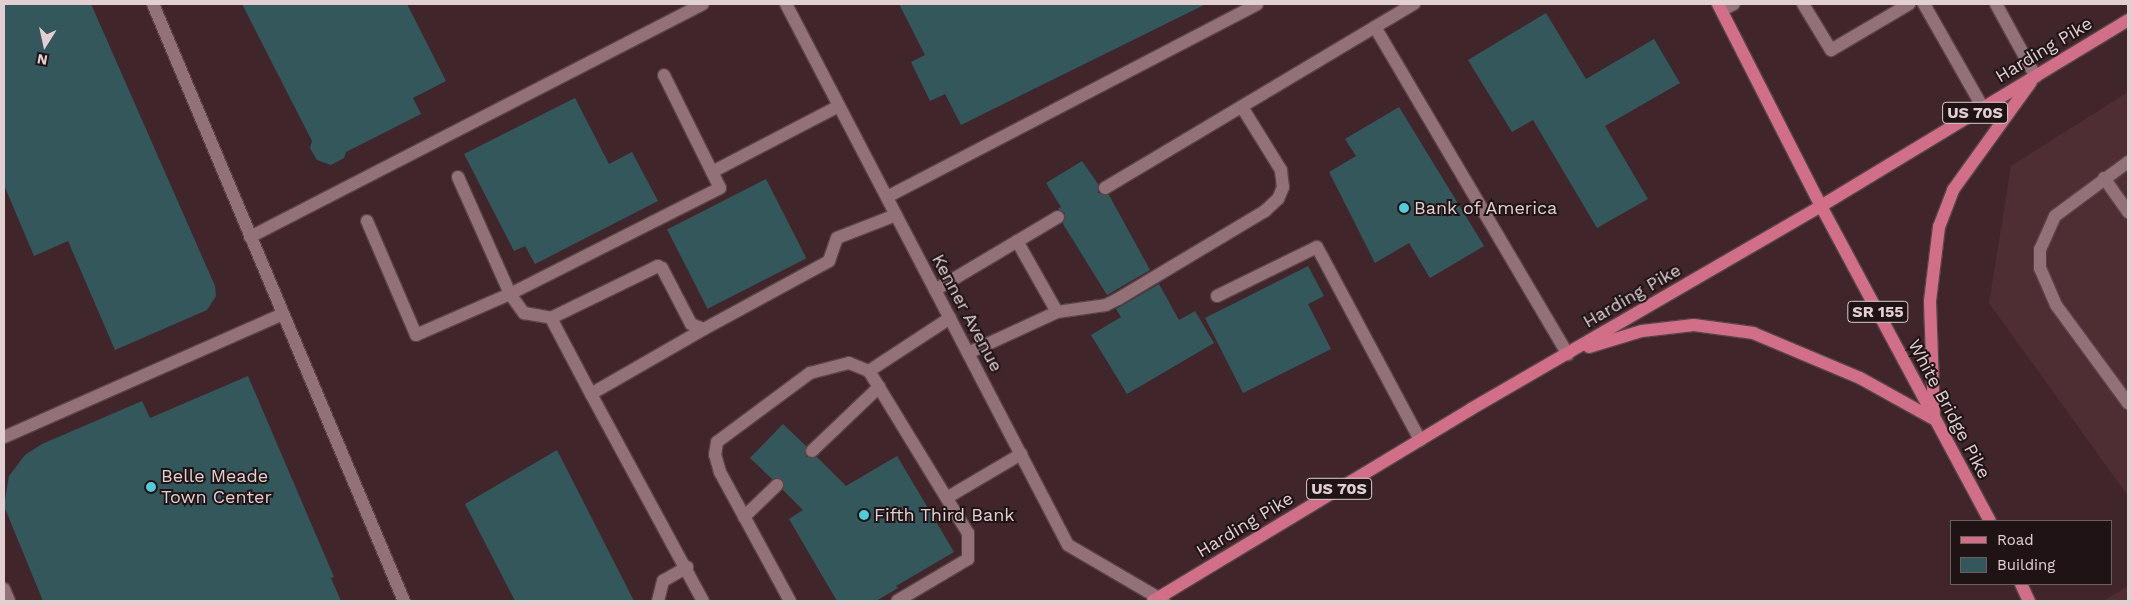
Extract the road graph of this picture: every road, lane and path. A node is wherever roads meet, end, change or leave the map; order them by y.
1 (153, 4) edge
2 (703, 4) edge
3 (786, 4) edge
4 (1257, 4) edge
5 (1414, 4) edge
6 (1734, 4) edge
7 (1803, 4) edge
8 (1909, 4) edge
9 (1924, 4) edge
10 (1996, 4) edge
11 (1720, 7) edge
12 (2128, 20) edge
13 (1375, 28) junction
14 (664, 75) dead end
15 (2036, 77) junction
16 (839, 106) junction
17 (1242, 107) junction
18 (1983, 108) junction
19 (2128, 162) edge
20 (712, 172) junction
21 (458, 177) dead end
22 (2104, 178) junction
23 (1105, 188) dead end
24 (887, 197) junction
25 (1821, 206) junction
26 (2128, 212) edge
27 (896, 215) junction
28 (1058, 217) dead end
29 (367, 221) dead end
30 (250, 237) junction
31 (1017, 241) junction
32 (935, 290) junction
33 (510, 294) junction
34 (1217, 296) dead end
35 (1057, 312) junction
36 (283, 314) junction
37 (551, 318) junction
38 (950, 318) junction
39 (704, 329) junction
40 (968, 353) junction
41 (1568, 354) junction
42 (869, 371) junction
43 (879, 387) junction
44 (591, 394) junction
45 (2128, 403) edge
46 (1934, 419) junction
47 (4, 436) edge
48 (1420, 440) junction
49 (812, 452) dead end
50 (1021, 454) junction
51 (777, 485) dead end
52 (948, 497) junction
53 (744, 517) junction
54 (1989, 520) edge
55 (687, 567) junction
56 (2021, 585) edge
57 (4, 589) edge
58 (1159, 600) edge
59 (9, 601) edge
60 (404, 601) edge
61 (658, 601) edge
62 (703, 601) edge
63 (790, 601) edge
64 (897, 601) edge
65 (2029, 601) edge

1 - 30 street
2 - 30 street
3 - 16 street, Kenner Avenue
4 - 24 street
5 - 13 street
6 - 11 street
7 - 8 street
9 - 18 street
10 - 15 street
11 - 25 main road, White Bridge Pike
12 - 15 main road, Harding Pike / US 70S
13 - 17 street
13 - 41 street
14 - 20 street
15 - 18 main road, Harding Pike / US 70S
15 - 46 main road
16 - 20 street
16 - 24 street, Kenner Avenue
17 - 23 street
17 - 35 street
18 - 25 main road, Harding Pike / US 70S
19 - 22 street
20 - 33 street
21 - 33 street
22 - 26 street
22 - 45 street
24 - 27 street, Kenner Avenue
25 - 41 main road, Harding Pike / US 70S
25 - 46 main road, White Bridge Pike / SR 155
27 - 32 street, Kenner Avenue
27 - 39 street
28 - 31 street
29 - 33 street
30 - 36 street
31 - 32 street
31 - 35 street
32 - 38 street, Kenner Avenue
33 - 37 street
34 - 48 street
35 - 40 street
36 - 47 street
36 - 60 street
37 - 39 street
37 - 44 street
38 - 40 street, Kenner Avenue
38 - 42 street
39 - 44 street
40 - 50 street, Kenner Avenue
41 - 46 main road
41 - 48 main road, Harding Pike / US 70S
42 - 43 street
42 - 53 street
43 - 49 street
43 - 52 street
44 - 55 street
46 - 54 main road, White Bridge Pike / SR 155
48 - 58 main road, Harding Pike / US 70S
50 - 52 street
50 - 58 street, Kenner Avenue
51 - 53 street
52 - 64 street
53 - 63 street
55 - 61 street
55 - 62 street
56 - 65 main road
57 - 59 street

